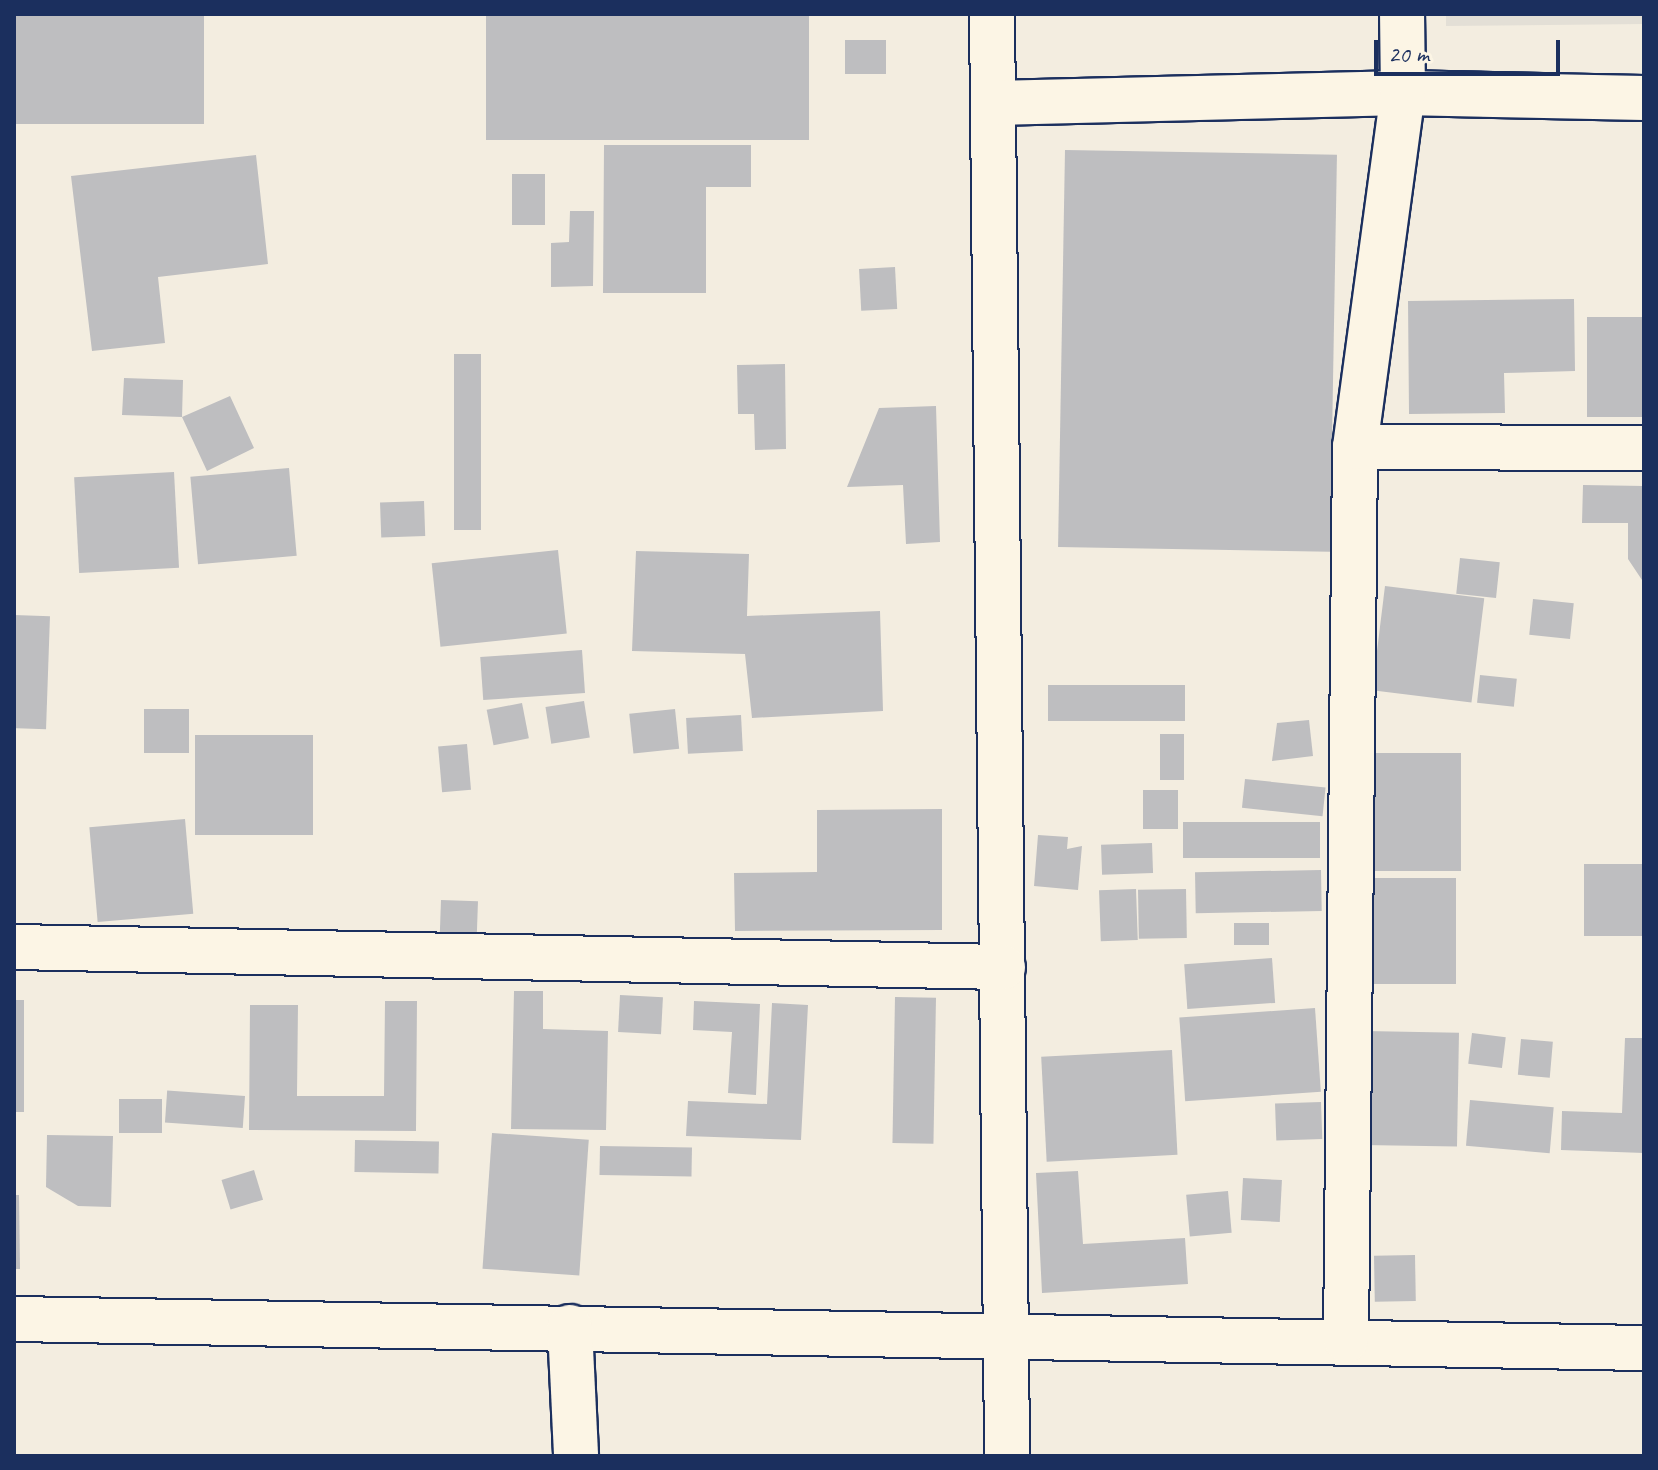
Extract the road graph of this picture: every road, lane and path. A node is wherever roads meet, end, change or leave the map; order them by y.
1 (992, 14) edge
2 (1402, 14) edge
3 (1403, 93) junction
4 (1644, 98) edge
5 (994, 103) junction
6 (1355, 447) junction
7 (1644, 448) edge
8 (14, 947) edge
9 (1003, 967) junction
10 (14, 1319) edge
11 (570, 1327) junction
12 (1007, 1337) junction
13 (1346, 1340) junction
14 (1644, 1348) edge
15 (576, 1456) edge
16 (1007, 1456) edge

1 - 5 street
2 - 3 street
3 - 4 street
3 - 5 street
3 - 6 street
5 - 9 street
6 - 7 street
6 - 13 street
8 - 9 street
9 - 12 street
10 - 11 street
11 - 12 street
11 - 15 street
12 - 13 street
12 - 16 street
13 - 14 street

